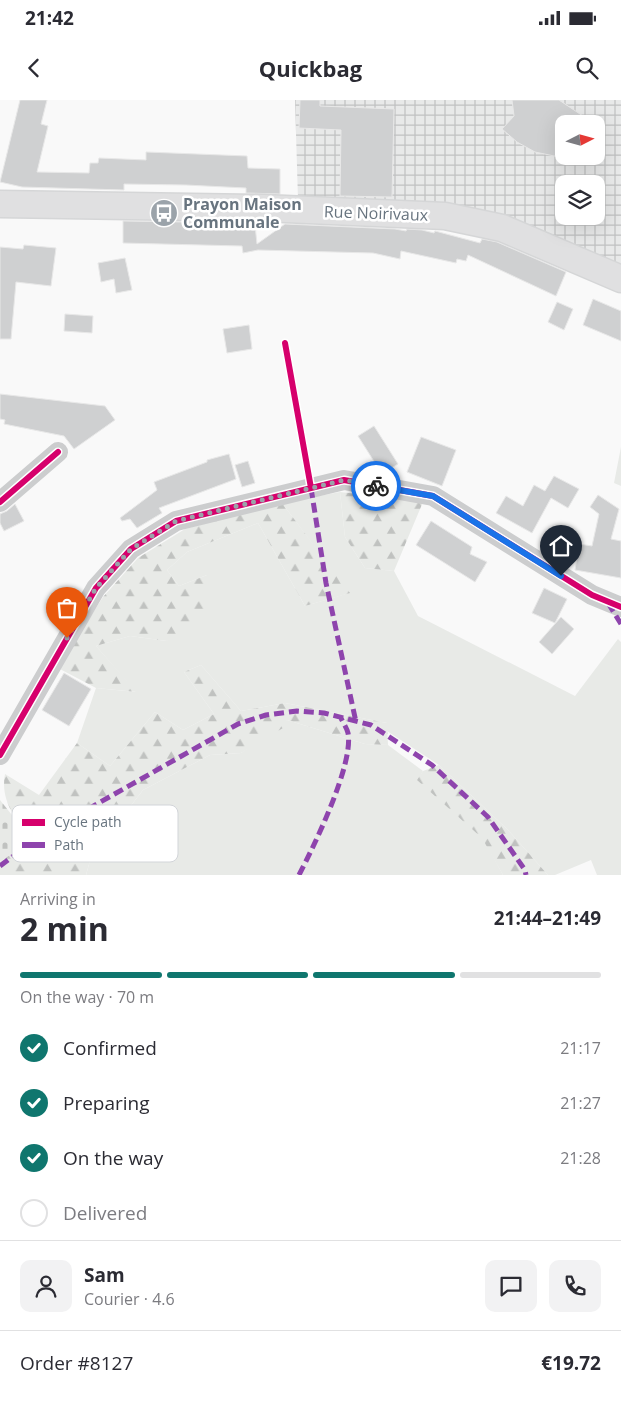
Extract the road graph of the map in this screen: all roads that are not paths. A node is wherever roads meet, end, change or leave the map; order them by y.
1 (0, 204) edge
2 (621, 279) edge
3 (58, 452) dead end
4 (0, 502) edge
5 (621, 607) edge
6 (0, 755) edge

1 - 2 main road, Rue Noirivaux
3 - 4 street
5 - 6 street

